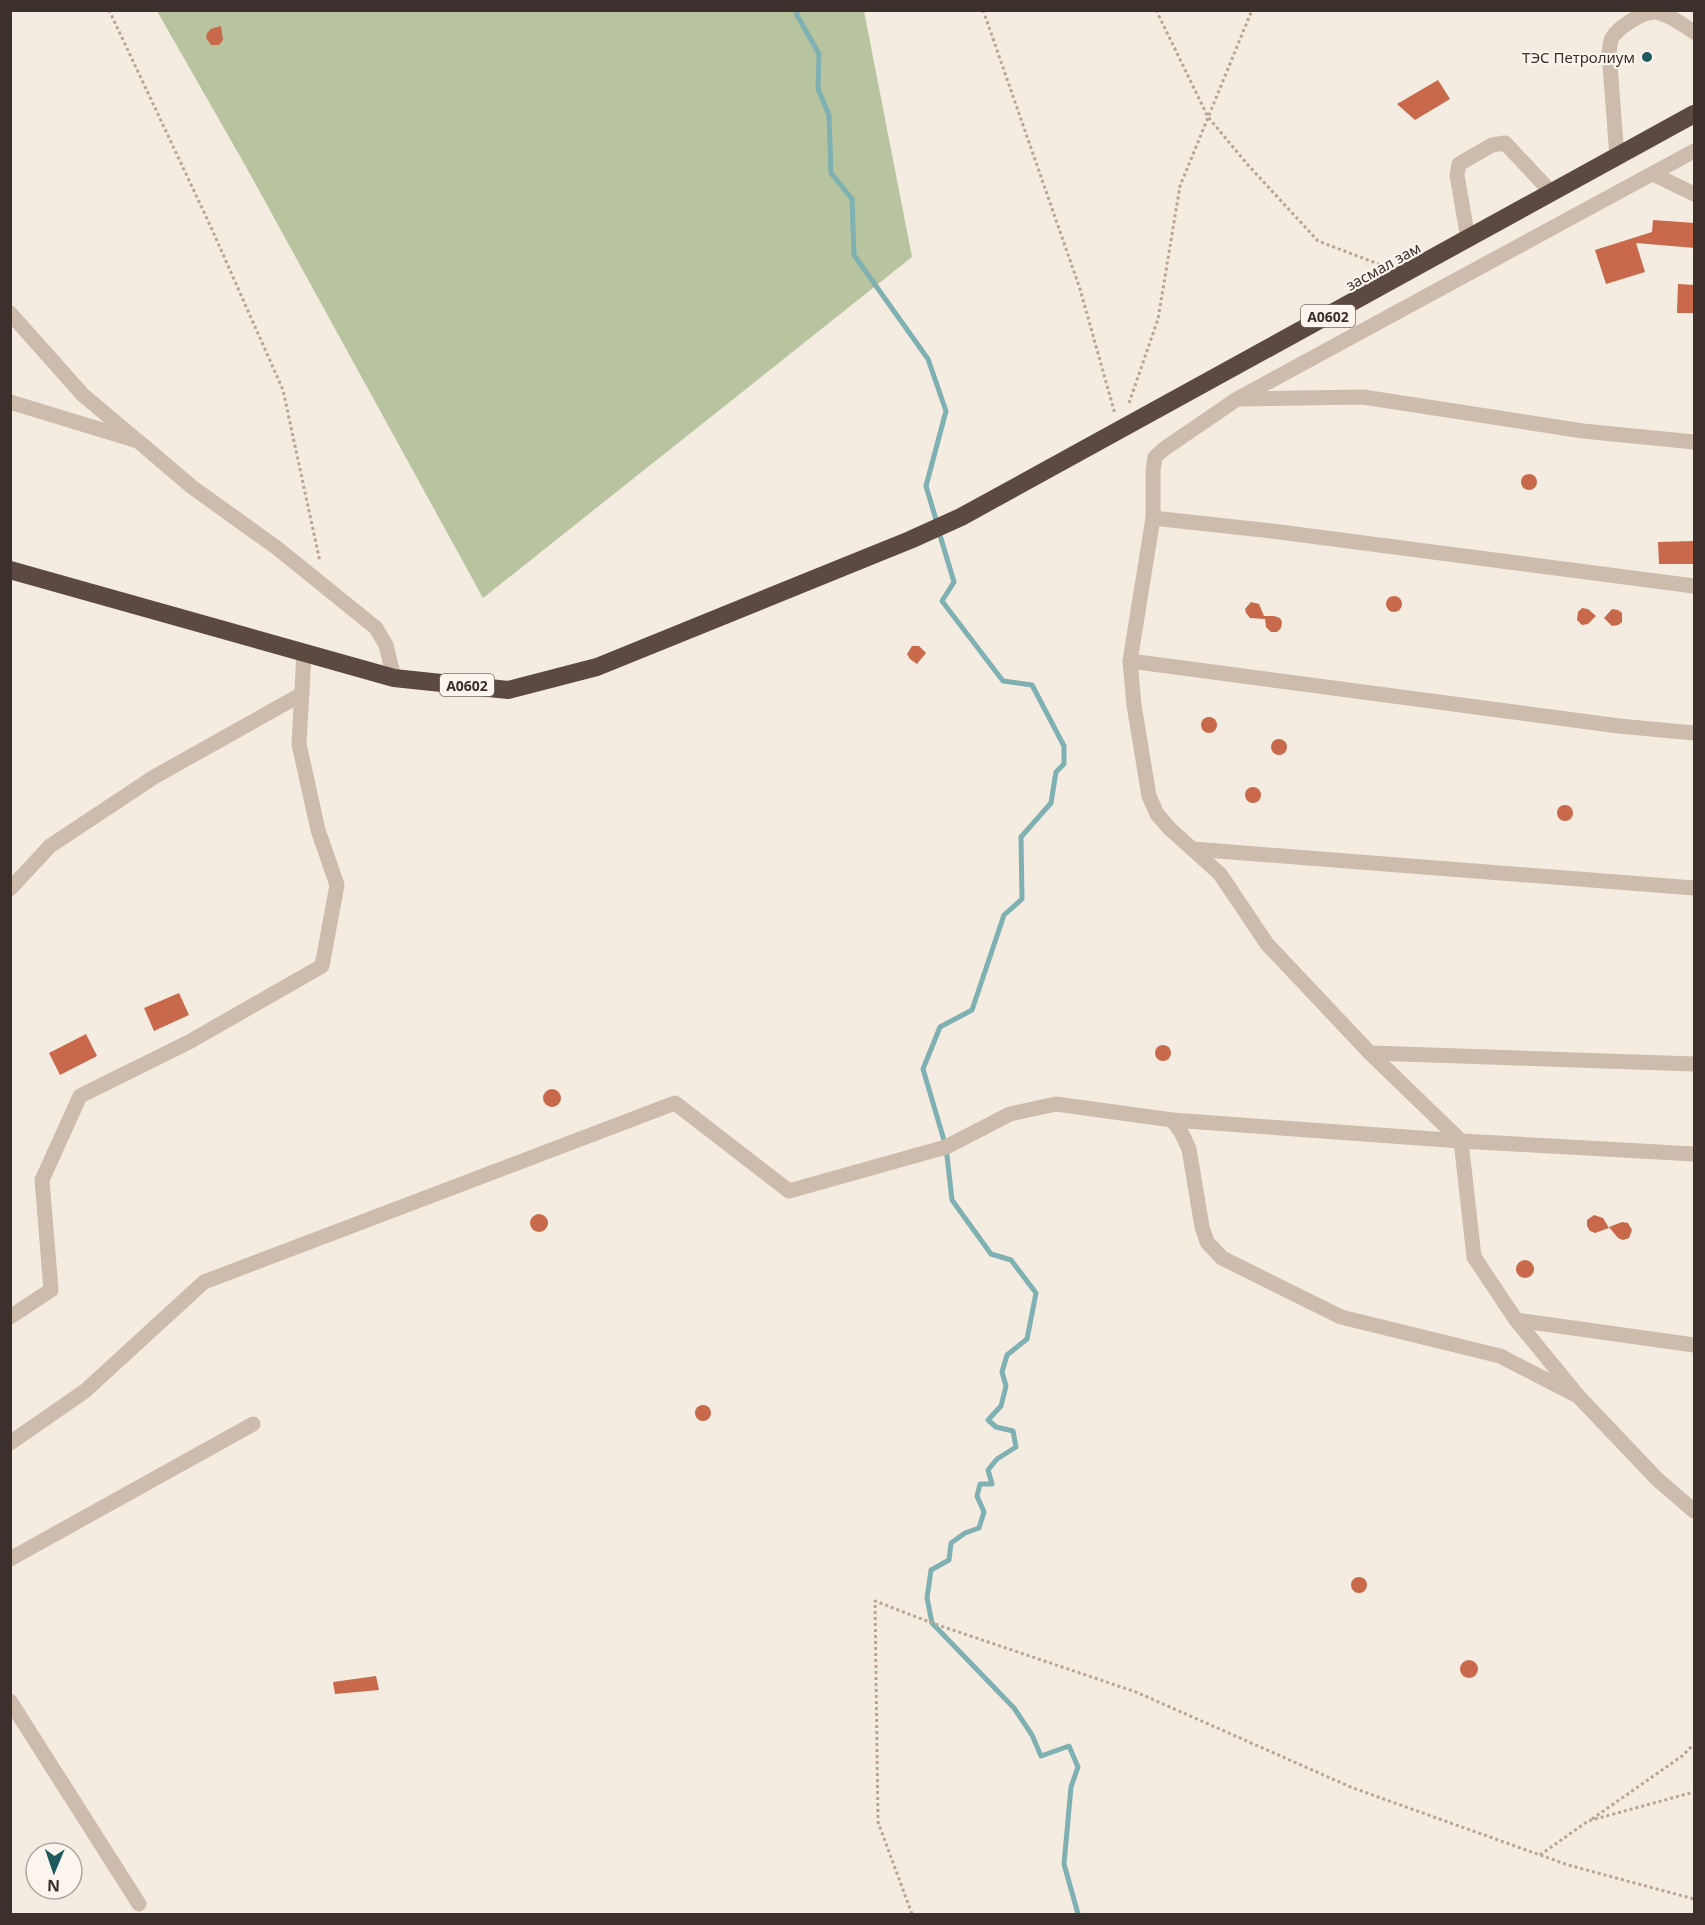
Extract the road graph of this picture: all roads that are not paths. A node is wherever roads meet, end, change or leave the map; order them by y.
1 (1695, 32) edge
2 (1695, 114) edge
3 (1695, 152) edge
4 (1617, 157) junction
5 (1653, 174) junction
6 (1552, 193) junction
7 (1695, 194) edge
8 (1468, 239) junction
9 (10, 313) edge
10 (1236, 399) junction
11 (10, 402) edge
12 (138, 441) junction
13 (1695, 442) edge
14 (1153, 518) junction
15 (10, 570) edge
16 (1695, 586) edge
17 (304, 652) junction
18 (1130, 661) junction
19 (394, 678) junction
20 (302, 694) junction
21 (1695, 733) edge
22 (1193, 849) junction
23 (1695, 888) edge
24 (10, 889) edge
25 (1370, 1053) junction
26 (1695, 1064) edge
27 (1172, 1120) junction
28 (1461, 1141) junction
29 (1695, 1154) edge
30 (10, 1317) edge
31 (1516, 1320) junction
32 (1695, 1346) edge
33 (1579, 1397) junction
34 (253, 1425) dead end
35 (10, 1443) edge
36 (1695, 1511) edge
37 (10, 1559) edge
38 (10, 1701) edge
39 (139, 1904) dead end

1 - 4 street
2 - 4 highway, засмал зам / A0602
3 - 5 street
4 - 6 highway, засмал зам / A0602
5 - 7 street
5 - 10 street
6 - 8 highway, засмал зам / A0602
6 - 8 street
8 - 19 highway, засмал зам / A0602
9 - 12 street
10 - 13 street
10 - 14 street
11 - 12 street
12 - 19 street
14 - 16 street
14 - 18 street
15 - 17 highway, A0602
17 - 19 highway, A0602
17 - 20 street
18 - 21 street
18 - 22 street
20 - 24 street
20 - 30 street
22 - 23 street
22 - 25 street
25 - 26 street
25 - 28 street
27 - 28 street
27 - 33 street
27 - 35 street
28 - 29 street
28 - 31 street
31 - 32 street
31 - 33 street
33 - 36 street
34 - 37 street
38 - 39 street

